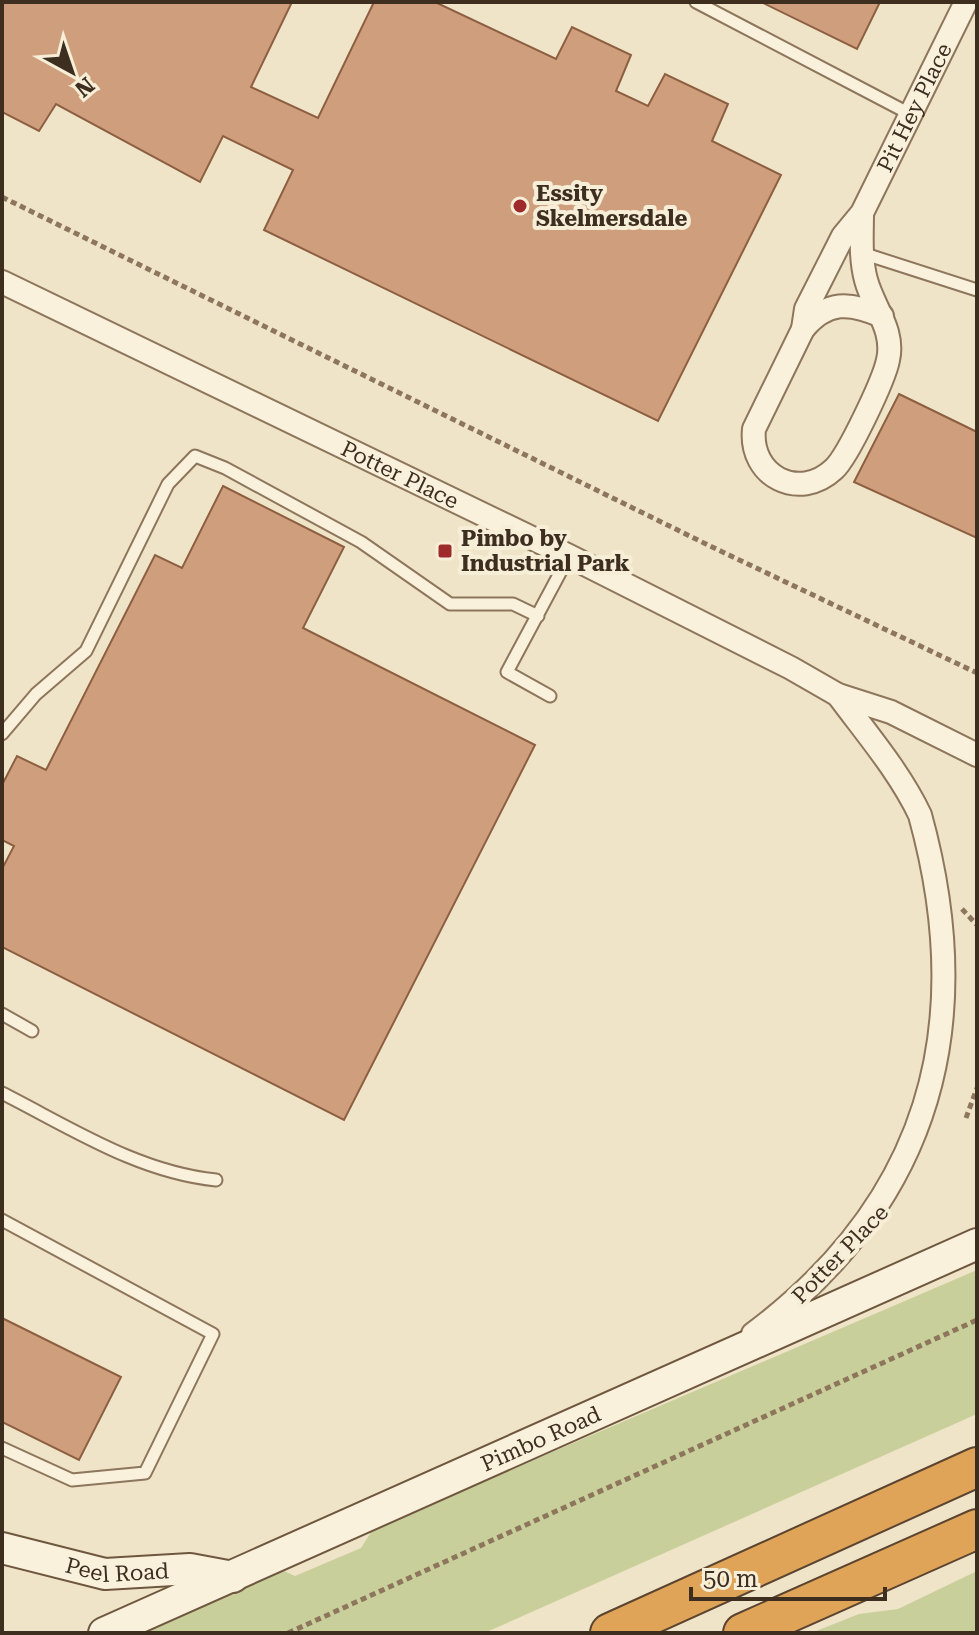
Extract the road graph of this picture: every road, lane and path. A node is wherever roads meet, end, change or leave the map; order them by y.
1 (696, 2) edge
2 (966, 2) edge
3 (910, 114) junction
4 (2, 197) edge
5 (862, 213) junction
6 (862, 253) junction
7 (2, 282) edge
8 (977, 290) edge
9 (882, 316) junction
10 (803, 329) junction
11 (569, 556) junction
12 (538, 616) junction
13 (977, 673) edge
14 (838, 695) junction
15 (550, 696) dead end
16 (2, 734) edge
17 (977, 755) edge
18 (2, 1014) edge
19 (32, 1031) dead end
20 (977, 1088) edge
21 (2, 1093) edge
22 (966, 1118) dead end
23 (216, 1180) dead end
24 (2, 1220) edge
25 (977, 1244) edge
26 (977, 1320) edge
27 (730, 1352) junction
28 (2, 1448) edge
29 (977, 1467) edge
30 (977, 1529) edge
31 (2, 1548) edge
32 (233, 1577) junction
33 (104, 1633) edge
34 (288, 1633) edge
35 (610, 1633) edge
36 (743, 1633) edge

1 - 3 lane
2 - 3 street, Pit Hey Place
3 - 5 street, Pit Hey Place
4 - 13 path
5 - 6 street, Pit Hey Place
5 - 10 street, Pit Hey Place
6 - 8 lane
6 - 9 street, Pit Hey Place
7 - 11 street, Potter Place
9 - 10 street, Pit Hey Place
9 - 10 street, Pit Hey Place
11 - 12 lane
11 - 14 street, Potter Place
12 - 15 lane
12 - 16 lane
14 - 17 street, Potter Place
14 - 27 street, Potter Place
18 - 19 lane
20 - 22 path
21 - 23 lane
24 - 28 lane
25 - 27 street, Pimbo Road
26 - 34 path
27 - 32 street, Pimbo Road
29 - 35 highway
30 - 36 highway
31 - 32 street, Peel Road
32 - 33 street, Pimbo Road

